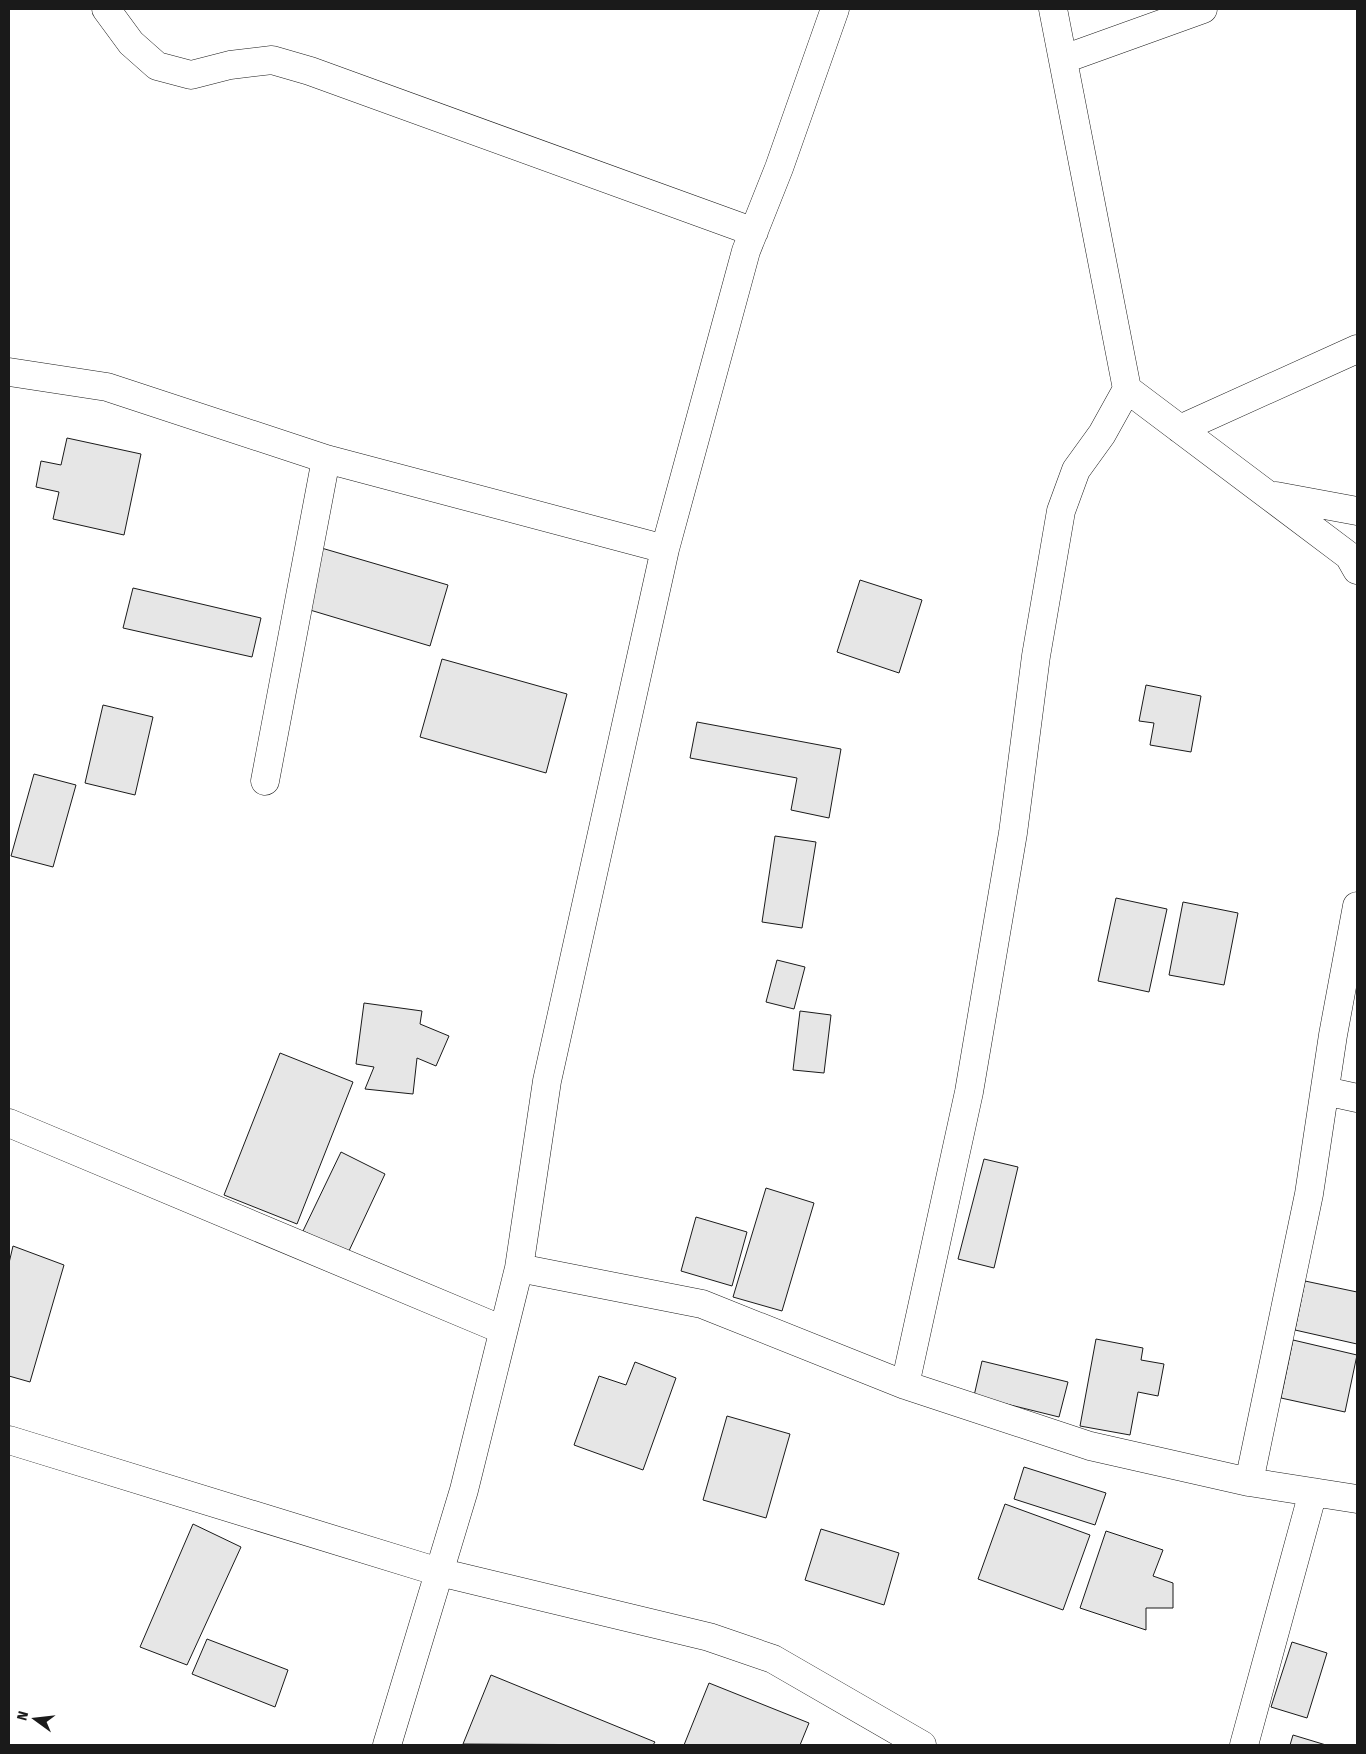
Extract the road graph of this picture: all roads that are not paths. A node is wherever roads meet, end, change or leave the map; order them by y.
1 (106, 9) edge
2 (836, 9) edge
3 (1053, 9) edge
4 (1203, 9) edge
5 (1064, 59) junction
6 (754, 232) junction
7 (1357, 349) edge
8 (9, 372) edge
9 (1127, 390) junction
10 (1180, 429) junction
11 (326, 459) junction
12 (1272, 496) junction
13 (1357, 511) edge
14 (665, 549) junction
15 (1357, 570) edge
16 (265, 781) dead end
17 (1357, 906) edge
18 (1325, 1092) junction
19 (1357, 1098) edge
20 (9, 1123) edge
21 (519, 1268) junction
22 (504, 1330) junction
23 (905, 1386) junction
24 (9, 1442) edge
25 (1249, 1482) junction
26 (1313, 1492) junction
27 (1357, 1499) edge
28 (439, 1572) junction
29 (387, 1745) edge
30 (922, 1745) edge
31 (1244, 1745) edge

1 - 6 street
2 - 6 street
3 - 5 street
4 - 5 street
5 - 9 street
6 - 14 street
7 - 10 street
8 - 11 street
9 - 10 street
9 - 23 street
10 - 12 street
11 - 14 street
11 - 16 street
12 - 13 street
12 - 15 street
14 - 21 street
17 - 18 street
18 - 19 street
18 - 25 street
20 - 22 street
21 - 22 street
21 - 23 street
22 - 28 street
23 - 25 street
24 - 28 street
25 - 26 street
26 - 27 street
26 - 31 street
28 - 29 street
28 - 30 street

